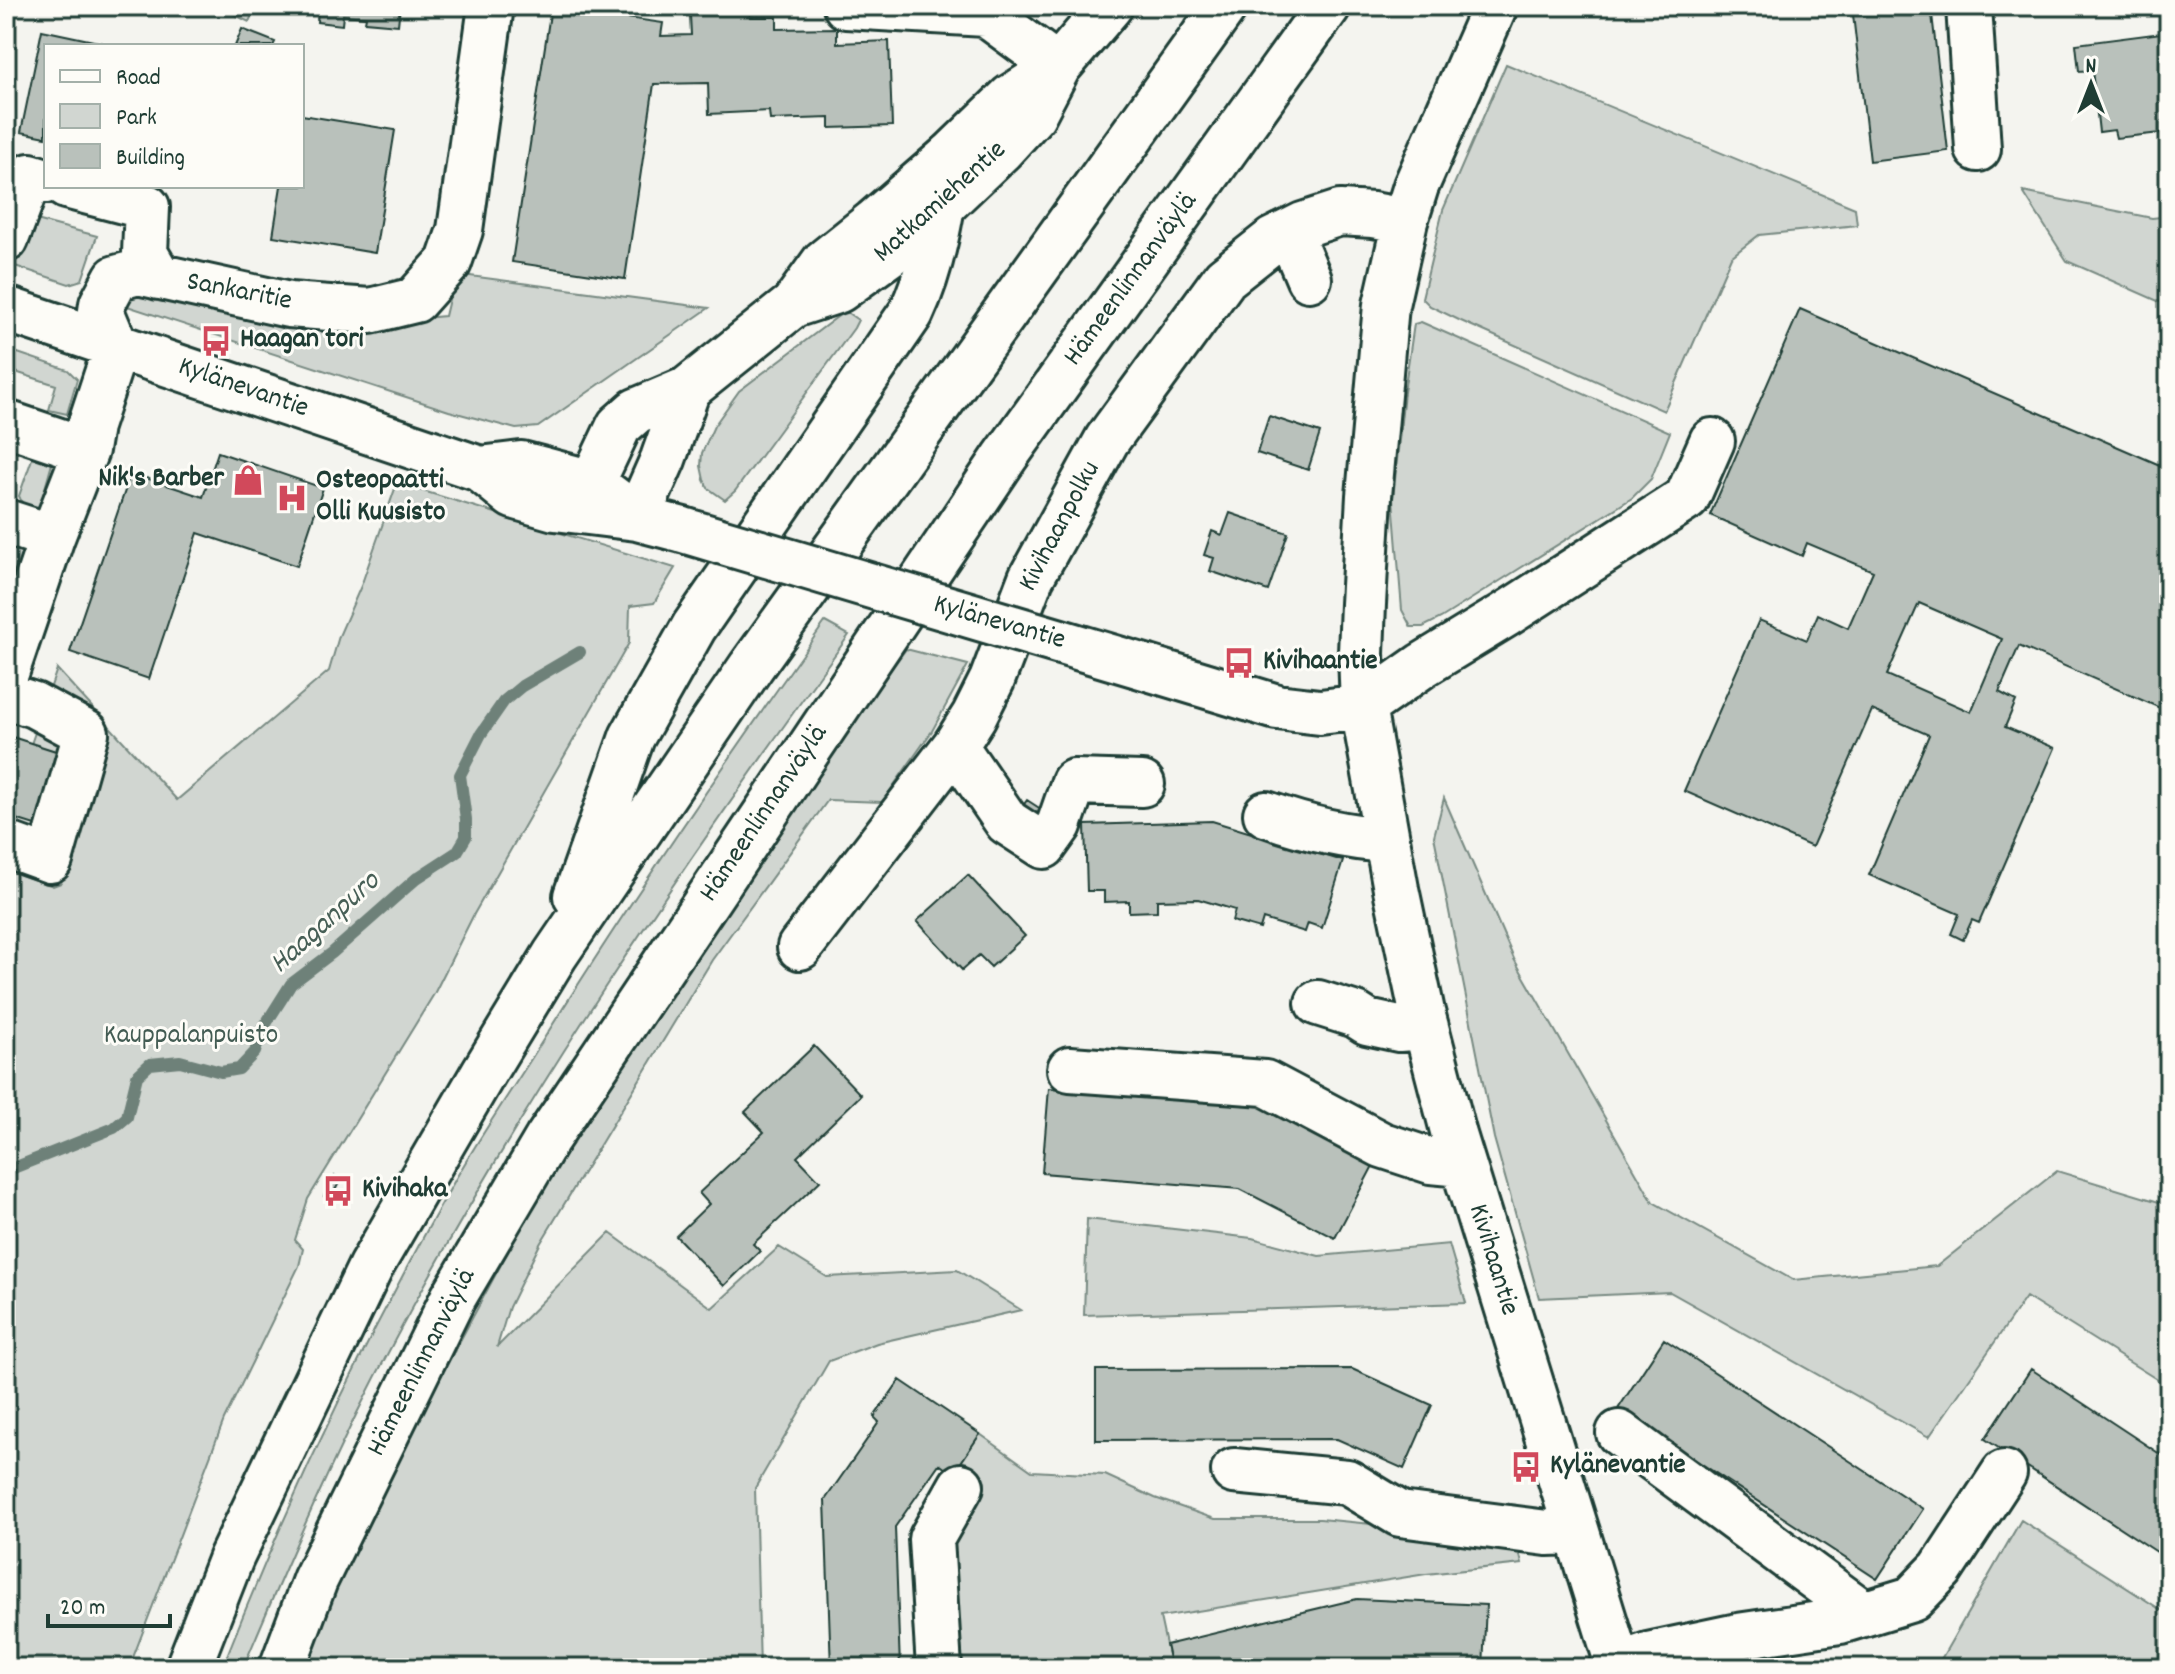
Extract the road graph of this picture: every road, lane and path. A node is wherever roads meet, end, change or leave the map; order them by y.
1 (491, 6) edge
2 (846, 6) edge
3 (1110, 6) edge
4 (1225, 6) edge
5 (1328, 6) edge
6 (1495, 6) edge
7 (1969, 6) edge
8 (1058, 67) junction
9 (1978, 149) dead end
10 (950, 156) junction
11 (44, 180) edge
12 (74, 188) edge
13 (942, 206) junction
14 (1405, 221) junction
15 (1289, 232) junction
16 (6, 239) edge
17 (159, 277) junction
18 (1309, 279) dead end
19 (793, 305) junction
20 (6, 309) edge
21 (116, 347) junction
22 (688, 389) junction
23 (6, 423) edge
24 (1712, 441) dead end
25 (86, 450) junction
26 (480, 469) junction
27 (592, 483) junction
28 (637, 518) junction
29 (6, 522) edge
30 (52, 537) junction
31 (13, 626) edge
32 (6, 673) edge
33 (6, 696) edge
34 (1363, 707) junction
35 (955, 746) junction
36 (1142, 784) dead end
37 (1266, 814) dead end
38 (1386, 840) junction
39 (6, 844) edge
40 (800, 947) dead end
41 (555, 955) junction
42 (1318, 1003) dead end
43 (1426, 1027) junction
44 (1070, 1069) dead end
45 (1463, 1164) junction
46 (1619, 1433) dead end
47 (1234, 1471) dead end
48 (2004, 1473) dead end
49 (961, 1486) dead end
50 (1576, 1532) junction
51 (1863, 1613) junction
52 (1616, 1667) edge
53 (188, 1668) edge
54 (282, 1668) edge
55 (939, 1668) edge

1 - 17 main road, Sankaritie
2 - 8 main road
3 - 8 main road, Matkamiehentie
4 - 41 main road
5 - 54 main road, Hämeenlinnanväylä
6 - 14 main road, Kivihaantie
7 - 9 main road
8 - 10 main road, Matkamiehentie
8 - 13 main road, Matkamiehentie
10 - 13 main road
10 - 19 main road, Matkamiehentie
11 - 16 main road
12 - 17 main road
13 - 19 main road, Matkamiehentie
13 - 41 main road
14 - 15 main road, Kivihaanpolku
14 - 34 main road, Kivihaantie
15 - 18 main road
15 - 35 main road, Kivihaanpolku
17 - 21 main road, Sankaritie
19 - 22 main road, Matkamiehentie
20 - 21 main road, Kylänevantie
21 - 25 main road
21 - 26 main road, Kylänevantie
22 - 27 main road, Matkamiehentie
22 - 28 main road
23 - 25 main road
24 - 34 main road
25 - 30 main road
26 - 27 main road, Kylänevantie
26 - 28 main road, Kylänevantie
27 - 28 main road, Kylänevantie
28 - 34 main road, Kylänevantie, bridge
29 - 30 main road
30 - 31 main road
31 - 32 main road
33 - 39 main road
34 - 38 main road, Kivihaantie
35 - 36 main road
35 - 40 main road, Kivihaanpolku
37 - 38 main road
38 - 43 main road, Kivihaantie
41 - 53 main road
42 - 43 main road
43 - 45 main road, Kivihaantie
44 - 45 main road
45 - 50 main road, Kivihaantie
46 - 51 main road
47 - 50 main road
48 - 51 main road
49 - 55 main road
50 - 52 main road, Kivihaantie
51 - 52 main road

